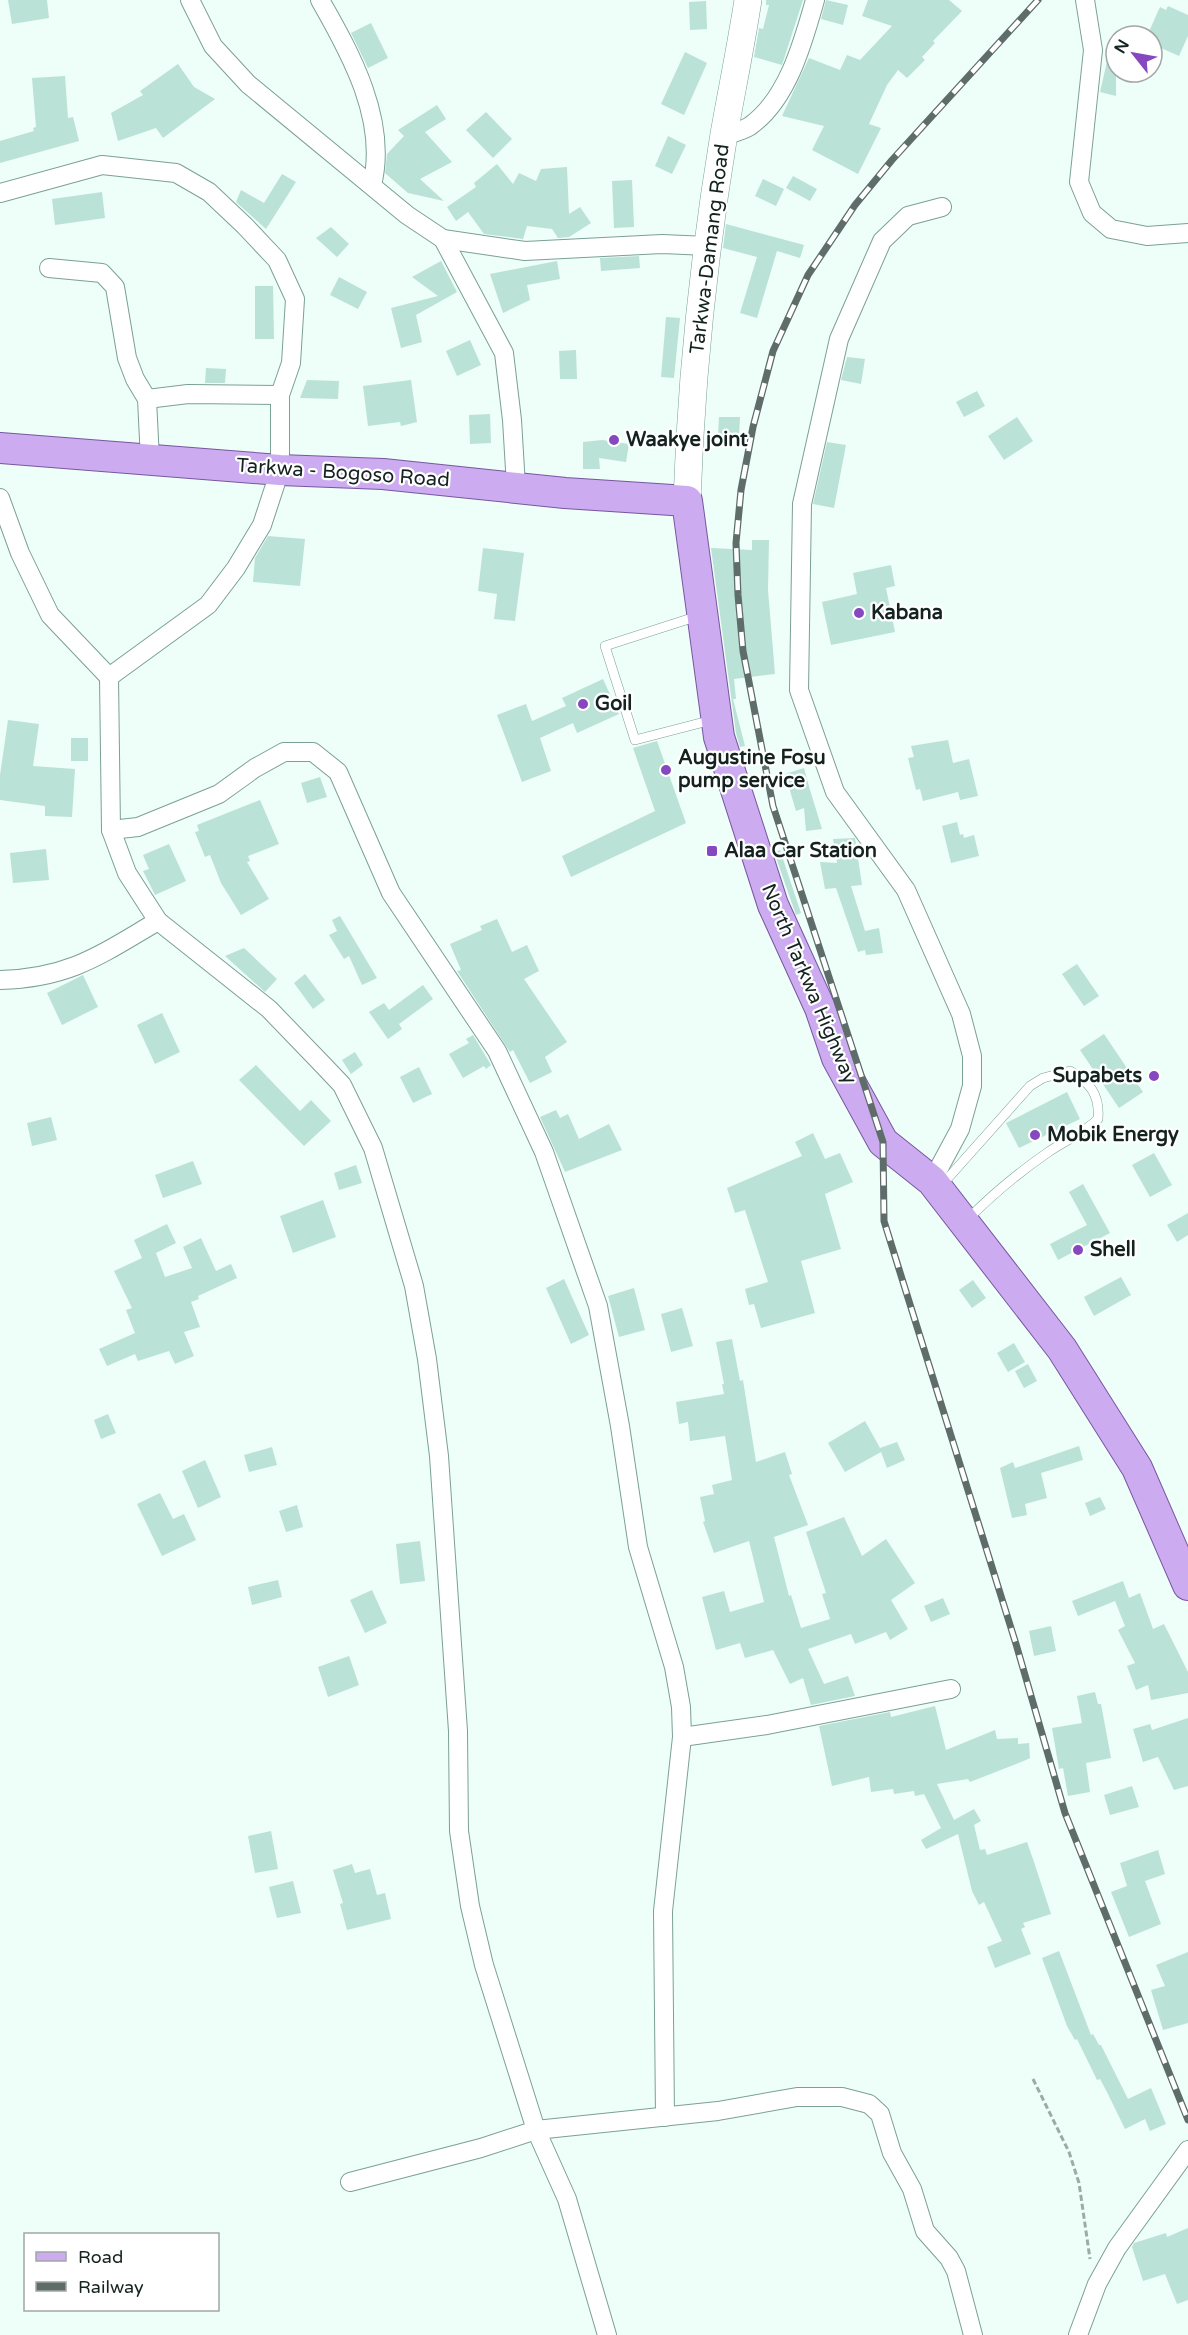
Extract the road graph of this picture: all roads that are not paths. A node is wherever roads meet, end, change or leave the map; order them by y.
1 (189, 0) edge
2 (320, 0) edge
3 (748, 0) edge
4 (815, 0) edge
5 (1085, 0) edge
6 (724, 136) junction
7 (372, 185) junction
8 (0, 193) edge
9 (942, 207) dead end
10 (1188, 233) edge
11 (443, 239) junction
12 (708, 246) junction
13 (49, 268) dead end
14 (280, 395) junction
15 (147, 399) junction
16 (0, 448) edge
17 (150, 460) junction
18 (280, 470) junction
19 (516, 486) junction
20 (0, 498) edge
21 (687, 501) junction
22 (703, 614) junction
23 (109, 677) junction
24 (716, 718) junction
25 (111, 830) junction
26 (159, 921) junction
27 (0, 980) edge
28 (935, 1185) junction
29 (964, 1222) junction
30 (1185, 1569) edge
31 (951, 1689) dead end
32 (682, 1737) junction
33 (665, 2117) junction
34 (536, 2130) junction
35 (1188, 2150) edge
36 (350, 2182) dead end
37 (607, 2335) edge
38 (973, 2335) edge
39 (1078, 2335) edge

1 - 7 street
2 - 7 street
3 - 6 main road, Tarkwa-Damang Road
4 - 6 street
5 - 10 street
6 - 12 main road, Tarkwa-Damang Road
7 - 11 street
8 - 14 street
9 - 28 street
11 - 12 street
11 - 19 street
12 - 21 main road, Tarkwa-Damang Road
13 - 15 street
14 - 15 street
14 - 18 street
15 - 17 street
16 - 17 main road, Tarkwa - Bogoso Road
17 - 18 main road, Tarkwa - Bogoso Road
18 - 19 main road, Tarkwa - Bogoso Road
18 - 23 street
19 - 21 main road, Tarkwa - Bogoso Road
20 - 23 street
21 - 22 main road, North Tarkwa Highway
22 - 24 main road, North Tarkwa Highway
22 - 24 lane
23 - 25 street
24 - 28 main road, North Tarkwa Highway
25 - 26 street
25 - 32 street
26 - 27 street
26 - 34 street
28 - 29 main road, North Tarkwa Highway
28 - 29 lane
29 - 30 main road, North Tarkwa Highway
31 - 32 street
32 - 33 street
33 - 34 street
33 - 38 street
34 - 36 street
34 - 37 street
35 - 39 street

